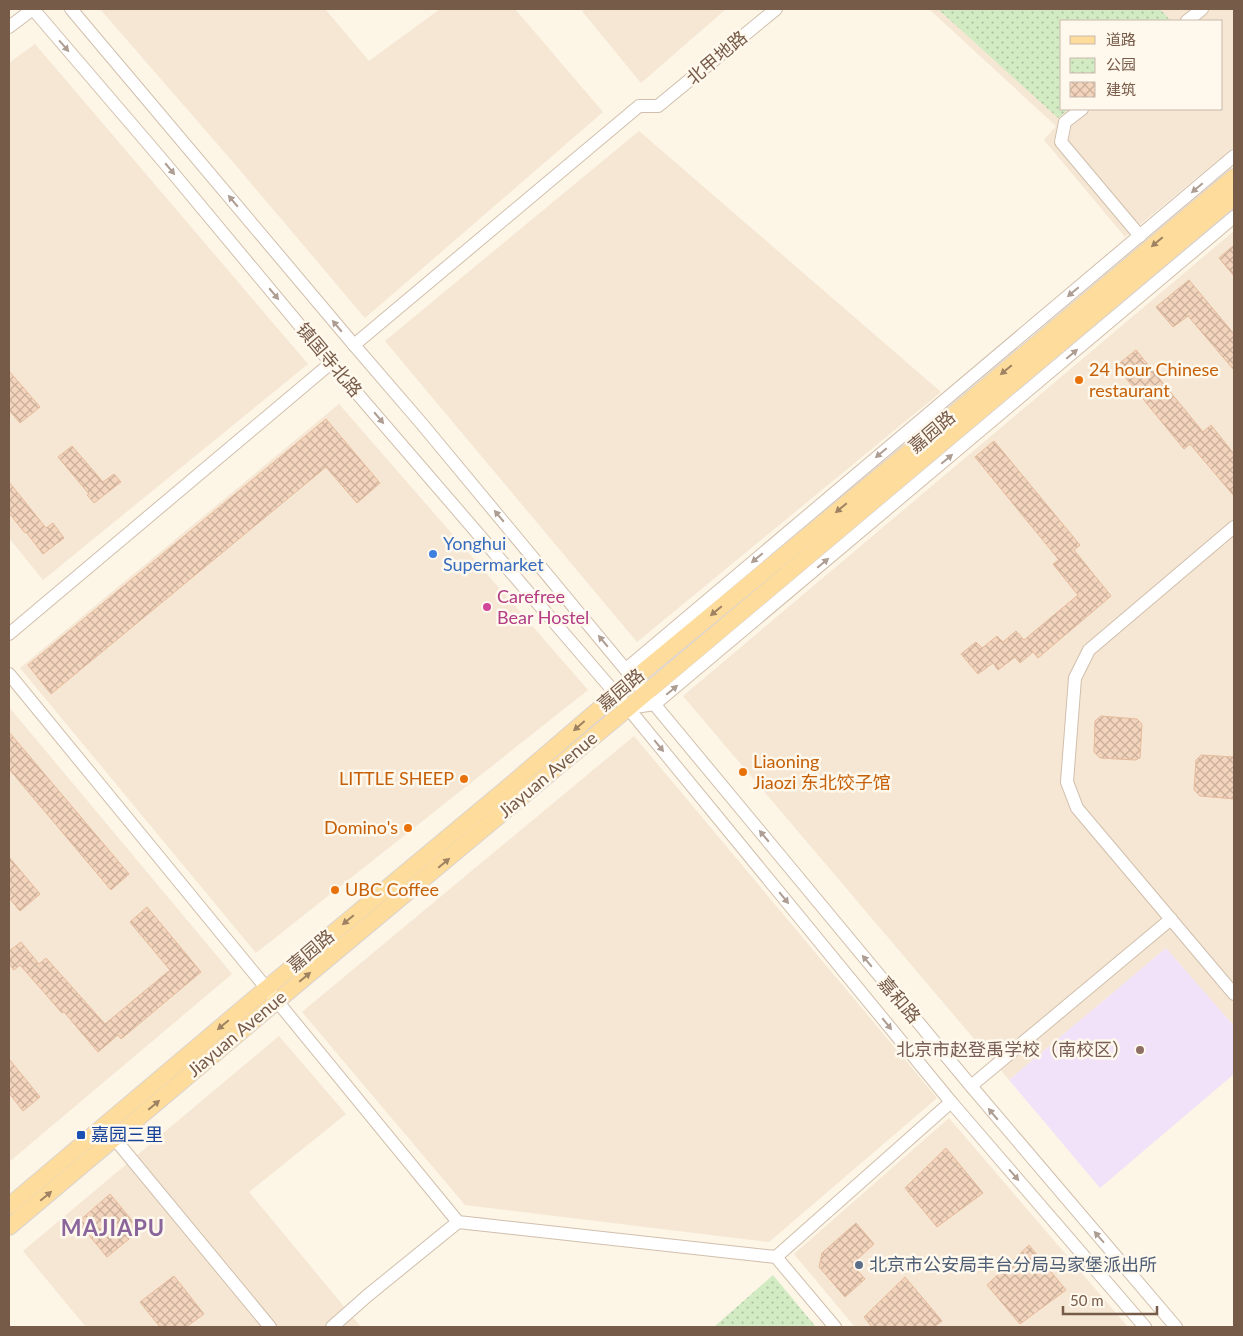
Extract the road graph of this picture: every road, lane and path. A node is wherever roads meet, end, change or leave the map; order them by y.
1 (33, 9) edge
2 (71, 9) edge
3 (776, 9) edge
4 (1202, 9) edge
5 (1188, 20) edge
6 (9, 27) edge
7 (1081, 110) edge
8 (1234, 156) edge
9 (1234, 177) edge
10 (1234, 197) edge
11 (1234, 217) edge
12 (1140, 236) junction
13 (354, 345) junction
14 (331, 363) junction
15 (1234, 527) edge
16 (9, 634) edge
17 (9, 674) edge
18 (630, 674) junction
19 (616, 694) junction
20 (650, 699) junction
21 (628, 708) junction
22 (1171, 920) junction
23 (267, 988) junction
24 (1234, 994) edge
25 (277, 1001) junction
26 (971, 1086) junction
27 (951, 1102) junction
28 (114, 1138) junction
29 (9, 1206) edge
30 (458, 1222) junction
31 (9, 1227) edge
32 (776, 1257) junction
33 (270, 1327) edge
34 (332, 1327) edge
35 (835, 1327) edge
36 (1146, 1327) edge
37 (1176, 1327) edge

1 - 6 street
1 -> 14 street, 镇国寺北路
13 -> 2 street, 镇国寺北路
3 - 13 street, 北甲地路
4 - 5 street
7 - 12 street
8 -> 12 street
9 -> 18 main road, 嘉园路
10 - 20 main road, 嘉园路
20 -> 11 street
12 -> 18 street
18 -> 13 street, 镇国寺北路
14 - 16 street
14 -> 19 street, 镇国寺北路
15 - 22 street
17 - 23 street
18 - 19 main road, 嘉园路
18 - 20 street, 镇国寺北路
19 - 21 street, 镇国寺北路
19 -> 23 main road, 嘉园路
20 - 21 main road, 嘉园路
26 -> 20 street, 嘉和路
25 -> 21 main road, Jiayuan Avenue
21 -> 27 street, 嘉和路
22 - 24 street
22 - 26 street
23 - 25 street
23 -> 29 main road, 嘉园路
28 -> 25 main road, Jiayuan Avenue
25 - 30 street
37 -> 26 street, 嘉和路
27 - 32 street
27 -> 36 street, 嘉和路
31 -> 28 main road, Jiayuan Avenue
28 - 33 street
30 - 32 street
30 - 34 street
32 - 35 street

